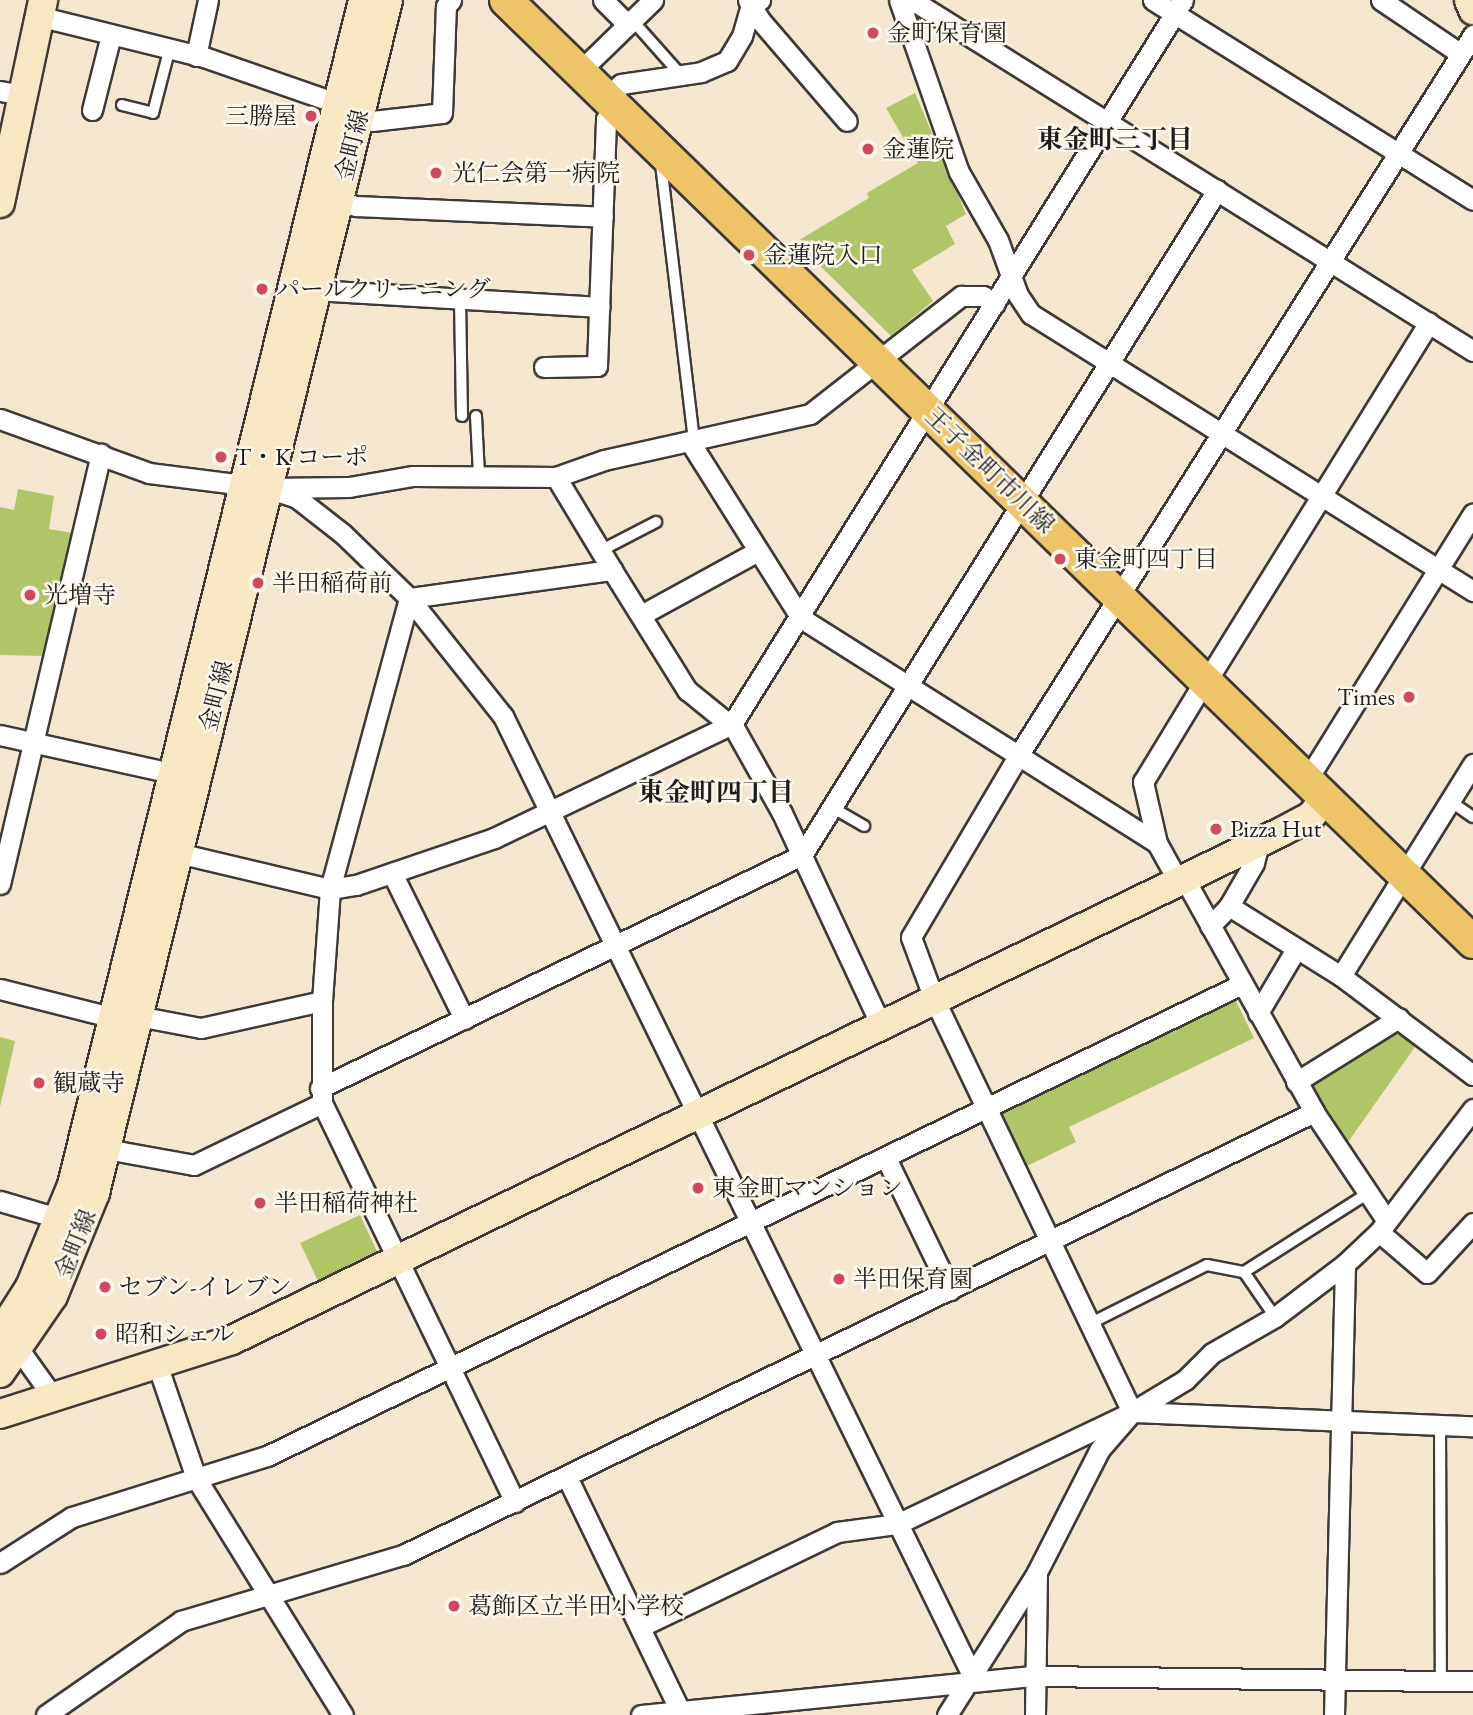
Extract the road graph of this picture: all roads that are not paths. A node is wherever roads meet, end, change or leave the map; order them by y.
1 (208, 0) edge
2 (363, 0) edge
3 (388, 0) edge
4 (452, 0) edge
5 (506, 0) edge
6 (603, 0) edge
7 (653, 0) edge
8 (899, 0) edge
9 (912, 0) edge
10 (1153, 0) edge
11 (1381, 0) edge
12 (1469, 0) edge
13 (753, 1) edge
14 (1179, 7) edge
15 (43, 9) edge
16 (1473, 10) edge
17 (630, 23) junction
18 (1473, 35) edge
19 (111, 36) junction
20 (169, 51) junction
21 (1458, 52) junction
22 (197, 56) junction
23 (580, 71) junction
24 (681, 76) junction
25 (12, 93) edge
26 (612, 101) junction
27 (122, 106) dead end
28 (349, 109) junction
29 (92, 110) dead end
30 (847, 121) dead end
31 (1107, 122) junction
32 (659, 145) junction
33 (1396, 152) junction
34 (2, 189) edge
35 (1217, 190) junction
36 (1473, 200) edge
37 (338, 201) junction
38 (603, 217) junction
39 (1328, 261) junction
40 (1014, 274) junction
41 (315, 290) junction
42 (460, 300) junction
43 (995, 303) junction
44 (599, 307) junction
45 (1429, 323) junction
46 (1473, 351) edge
47 (881, 362) junction
48 (1109, 362) junction
49 (544, 368) dead end
50 (929, 410) junction
51 (462, 416) dead end
52 (476, 416) dead end
53 (0, 419) edge
54 (1220, 432) junction
55 (692, 442) junction
56 (101, 454) junction
57 (479, 476) junction
58 (556, 477) junction
59 (256, 486) junction
60 (1320, 496) junction
61 (1022, 502) junction
62 (1473, 513) edge
63 (656, 522) dead end
64 (601, 550) junction
65 (755, 552) junction
66 (612, 570) junction
67 (1438, 570) junction
68 (1473, 592) edge
69 (1119, 597) junction
70 (409, 598) junction
71 (641, 615) junction
72 (801, 618) junction
73 (1205, 681) junction
74 (908, 685) junction
75 (731, 724) junction
76 (0, 735) edge
77 (33, 741) junction
78 (1018, 756) junction
79 (1473, 764) edge
80 (184, 776) junction
81 (1316, 789) junction
82 (1450, 801) junction
83 (833, 807) junction
84 (552, 811) junction
85 (1473, 817) edge
86 (864, 826) dead end
87 (6, 834) edge
88 (1157, 843) junction
89 (1259, 843) junction
90 (178, 853) junction
91 (802, 855) junction
92 (392, 873) junction
93 (1404, 874) junction
94 (1181, 879) junction
95 (0, 884) edge
96 (330, 889) junction
97 (1228, 906) junction
98 (1210, 926) junction
99 (1473, 942) edge
100 (617, 945) junction
101 (1296, 949) junction
102 (1341, 976) junction
103 (1240, 985) junction
104 (0, 989) edge
105 (934, 999) junction
106 (322, 1001) junction
107 (1258, 1013) junction
108 (126, 1017) junction
109 (1399, 1018) junction
110 (464, 1019) junction
111 (881, 1025) junction
112 (1473, 1075) edge
113 (1296, 1082) junction
114 (321, 1095) junction
115 (985, 1109) junction
116 (1473, 1109) edge
117 (1314, 1112) junction
118 (699, 1114) junction
119 (106, 1149) junction
120 (887, 1158) junction
121 (1367, 1194) junction
122 (0, 1201) edge
123 (61, 1219) junction
124 (1473, 1223) edge
125 (751, 1224) junction
126 (1383, 1226) junction
127 (1050, 1242) junction
128 (398, 1260) junction
129 (1345, 1264) junction
130 (1244, 1272) junction
131 (950, 1290) junction
132 (1275, 1317) junction
133 (1089, 1324) junction
134 (8, 1326) edge
135 (814, 1357) junction
136 (157, 1364) junction
137 (451, 1368) junction
138 (0, 1373) edge
139 (53, 1397) junction
140 (1132, 1412) junction
141 (0, 1414) edge
142 (1342, 1420) junction
143 (1440, 1424) junction
144 (1473, 1426) edge
145 (567, 1477) junction
146 (195, 1478) junction
147 (515, 1502) junction
148 (897, 1524) junction
149 (0, 1563) edge
150 (1037, 1572) junction
151 (266, 1592) junction
152 (640, 1627) junction
153 (1035, 1676) junction
154 (971, 1679) junction
155 (1335, 1679) junction
156 (1441, 1681) junction
157 (1473, 1681) edge
158 (680, 1711) junction
159 (728, 1711) edge
160 (46, 1715) edge
161 (343, 1715) edge
162 (641, 1715) edge
163 (947, 1715) edge
164 (1035, 1715) edge
165 (1334, 1715) edge

1 - 22 street
2 - 28 main road, 金町線
3 - 28 main road, 金町線
4 - 28 street
5 - 23 main road, 王子金町市川線
6 - 17 street
7 - 17 street
8 - 40 street
9 - 31 street
10 - 14 street
11 - 21 street
12 - 16 main road
13 - 24 street
13 - 30 street
14 - 31 street
14 - 33 street
15 - 19 street
15 - 25 main road
17 - 23 street
17 - 24 lane
18 - 21 street
19 - 20 street
19 - 29 street
20 - 22 street
20 - 27 lane
21 - 33 street
22 - 28 street
23 - 26 main road, 王子金町市川線
24 - 26 street
25 - 34 main road
26 - 32 main road, 王子金町市川線
26 - 38 street
28 - 37 main road, 金町線
28 - 59 main road, 金町線
31 - 35 street
31 - 40 street
32 - 47 main road, 王子金町市川線
32 - 55 lane
33 - 36 street
33 - 39 street
35 - 39 street
35 - 48 street
37 - 38 street
37 - 41 main road, 金町線
38 - 44 street
39 - 45 street
39 - 54 street
40 - 43 street
40 - 48 street
41 - 42 street
41 - 59 main road, 金町線
42 - 44 street
42 - 51 lane
43 - 47 street
43 - 50 street
44 - 49 street
45 - 46 street
45 - 60 street
47 - 50 main road, 王子金町市川線
47 - 55 street
48 - 54 street
48 - 61 street
50 - 61 main road, 王子金町市川線
50 - 72 street
52 - 57 lane
53 - 56 street
54 - 60 street
54 - 69 street
55 - 58 street
55 - 65 street
56 - 59 street
56 - 77 street
57 - 58 street
57 - 59 street
58 - 64 street
59 - 70 street
59 - 80 main road, 金町線
60 - 67 street
60 - 73 street
61 - 69 main road, 王子金町市川線
61 - 74 street
62 - 67 street
63 - 64 lane
64 - 66 street
65 - 71 street
65 - 72 street
66 - 70 street
66 - 71 street
67 - 68 street
67 - 81 street
69 - 73 main road, 王子金町市川線
69 - 78 street
70 - 84 street
70 - 96 street
71 - 75 street
72 - 74 street
72 - 75 street
73 - 81 main road, 王子金町市川線
73 - 88 street
74 - 78 street
74 - 83 street
75 - 84 street
75 - 91 street
76 - 77 street
77 - 80 street
77 - 87 street
78 - 88 street
78 - 105 street
79 - 82 street
80 - 90 main road, 金町線
80 - 108 main road, 金町線
81 - 89 main road
81 - 93 main road, 王子金町市川線
82 - 85 lane
82 - 93 street
83 - 86 lane
83 - 91 street
84 - 92 street
84 - 100 street
87 - 95 street
88 - 94 street
89 - 94 main road
89 - 97 street
90 - 96 street
90 - 108 main road, 金町線
91 - 100 street
91 - 111 street
92 - 96 street
92 - 110 street
93 - 99 main road, 王子金町市川線
93 - 102 street
94 - 98 street
94 - 105 main road
96 - 106 street
97 - 98 street
97 - 101 street
98 - 103 street
100 - 110 street
100 - 118 street
101 - 102 street
101 - 107 street
102 - 109 street
103 - 107 street
103 - 115 street
104 - 108 street
105 - 111 main road
105 - 115 street
106 - 108 street
106 - 114 street
107 - 113 street
108 - 119 main road, 金町線
108 - 123 main road, 金町線
109 - 112 street
109 - 113 street
110 - 114 street
111 - 118 main road
113 - 117 street
114 - 119 street
114 - 128 street
115 - 120 street
115 - 127 street
116 - 126 street
117 - 121 street
117 - 127 street
118 - 125 street
118 - 128 main road
119 - 134 main road, 金町線
120 - 125 street
120 - 131 street
121 - 126 street
121 - 130 lane
122 - 123 street
123 - 134 main road, 金町線
124 - 126 street
125 - 135 street
125 - 137 street
126 - 129 street
127 - 131 street
127 - 133 street
128 - 136 main road
128 - 137 street
129 - 132 street
129 - 142 street
130 - 132 lane
130 - 133 lane
131 - 135 street
132 - 140 street
133 - 140 street
134 - 138 main road, 金町線
134 - 139 street
135 - 145 street
135 - 148 street
136 - 139 main road
136 - 146 street
137 - 146 street
137 - 147 street
139 - 141 main road
140 - 142 street
140 - 148 street
140 - 150 street
142 - 143 street
142 - 155 street
143 - 144 street
143 - 156 lane
145 - 147 street
145 - 152 street
146 - 149 street
146 - 151 street
147 - 151 street
148 - 152 street
148 - 154 street
150 - 153 street
150 - 154 street
151 - 160 street
151 - 161 street
152 - 158 street
153 - 154 street
153 - 155 street
153 - 164 street
154 - 159 street
154 - 163 street
155 - 156 street
155 - 165 street
156 - 157 street
158 - 159 street
158 - 162 street

